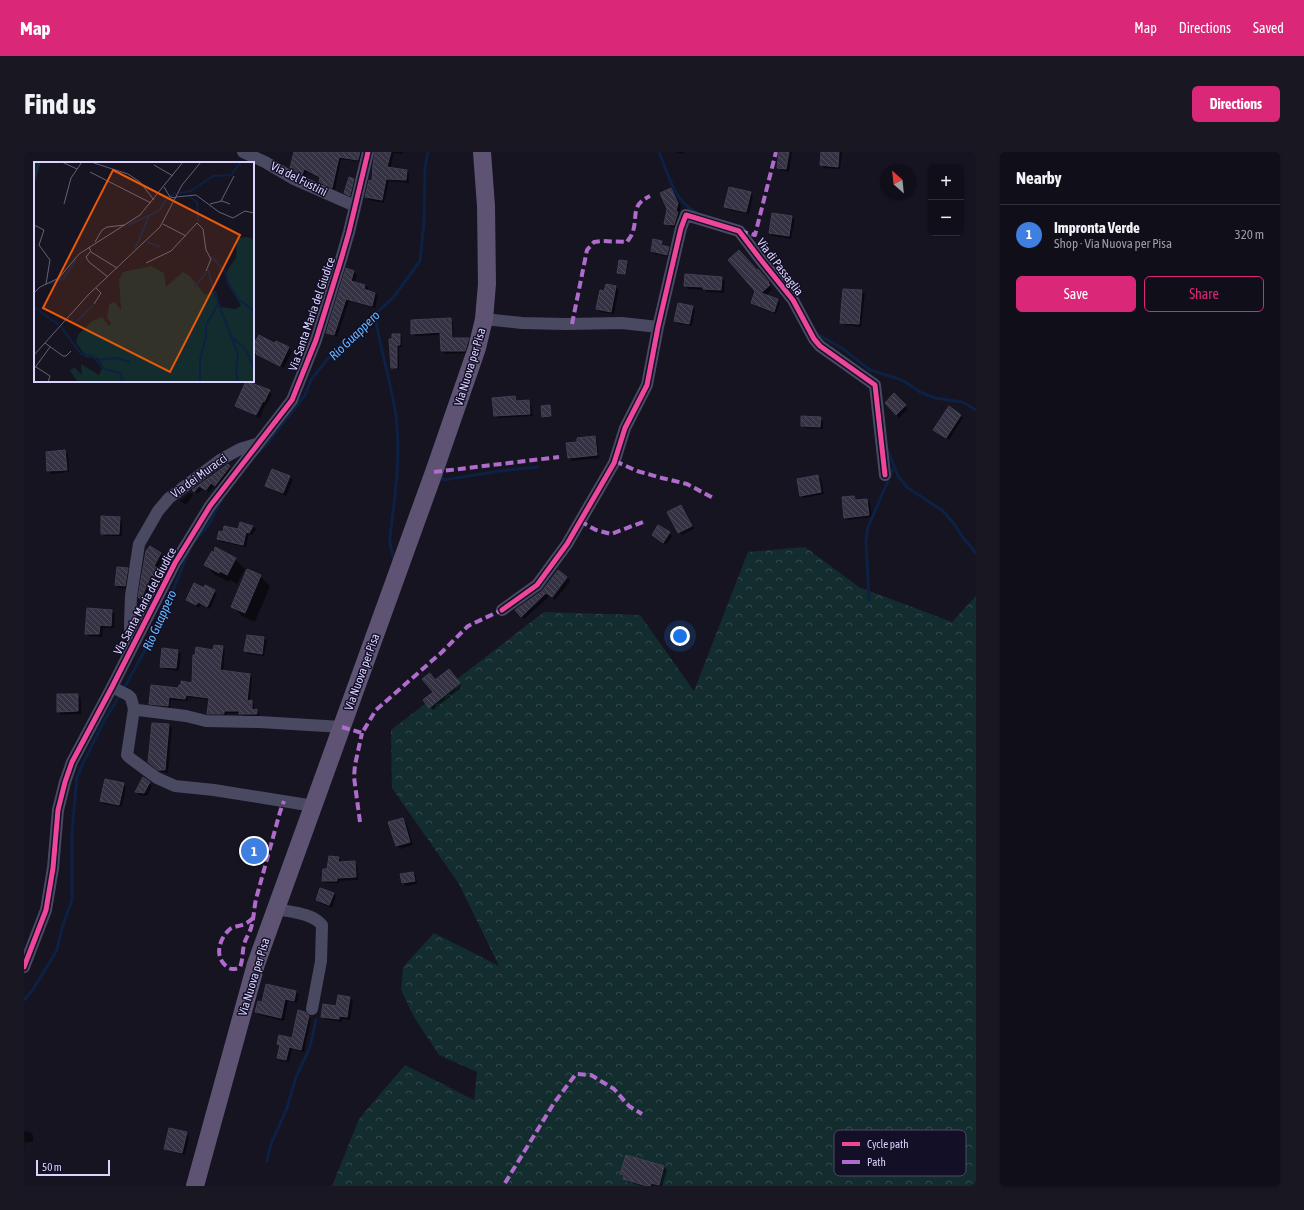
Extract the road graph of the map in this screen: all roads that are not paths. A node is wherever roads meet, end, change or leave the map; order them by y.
1 (243, 152) edge
2 (368, 152) edge
3 (482, 152) edge
4 (355, 206) junction
5 (484, 319) junction
6 (658, 327) junction
7 (259, 443) junction
8 (885, 475) dead end
9 (502, 610) dead end
10 (136, 638) junction
11 (114, 688) junction
12 (134, 708) junction
13 (342, 727) junction
14 (314, 806) junction
15 (276, 909) junction
16 (24, 967) edge
17 (312, 1009) dead end
18 (195, 1186) edge

1 - 4 street, Via del Fustini
2 - 4 street, Via Santa Maria del Giudice
3 - 5 main road, Via Nuova per Pisa
4 - 7 street, Via Santa Maria del Giudice
5 - 6 street
5 - 13 main road, Via Nuova per Pisa
6 - 8 street, Via di Passaglia
6 - 9 street
7 - 10 street, Via Santa Maria del Giudice
7 - 10 street, Via dei Muracci
10 - 11 street, Via Santa Maria del Giudice
11 - 12 street
11 - 16 street, Via Santa Maria del Giudice
12 - 13 street
12 - 14 street
13 - 14 main road, Via Nuova per Pisa
14 - 15 main road, Via Nuova per Pisa
15 - 17 street
15 - 18 main road, Via Nuova per Pisa

